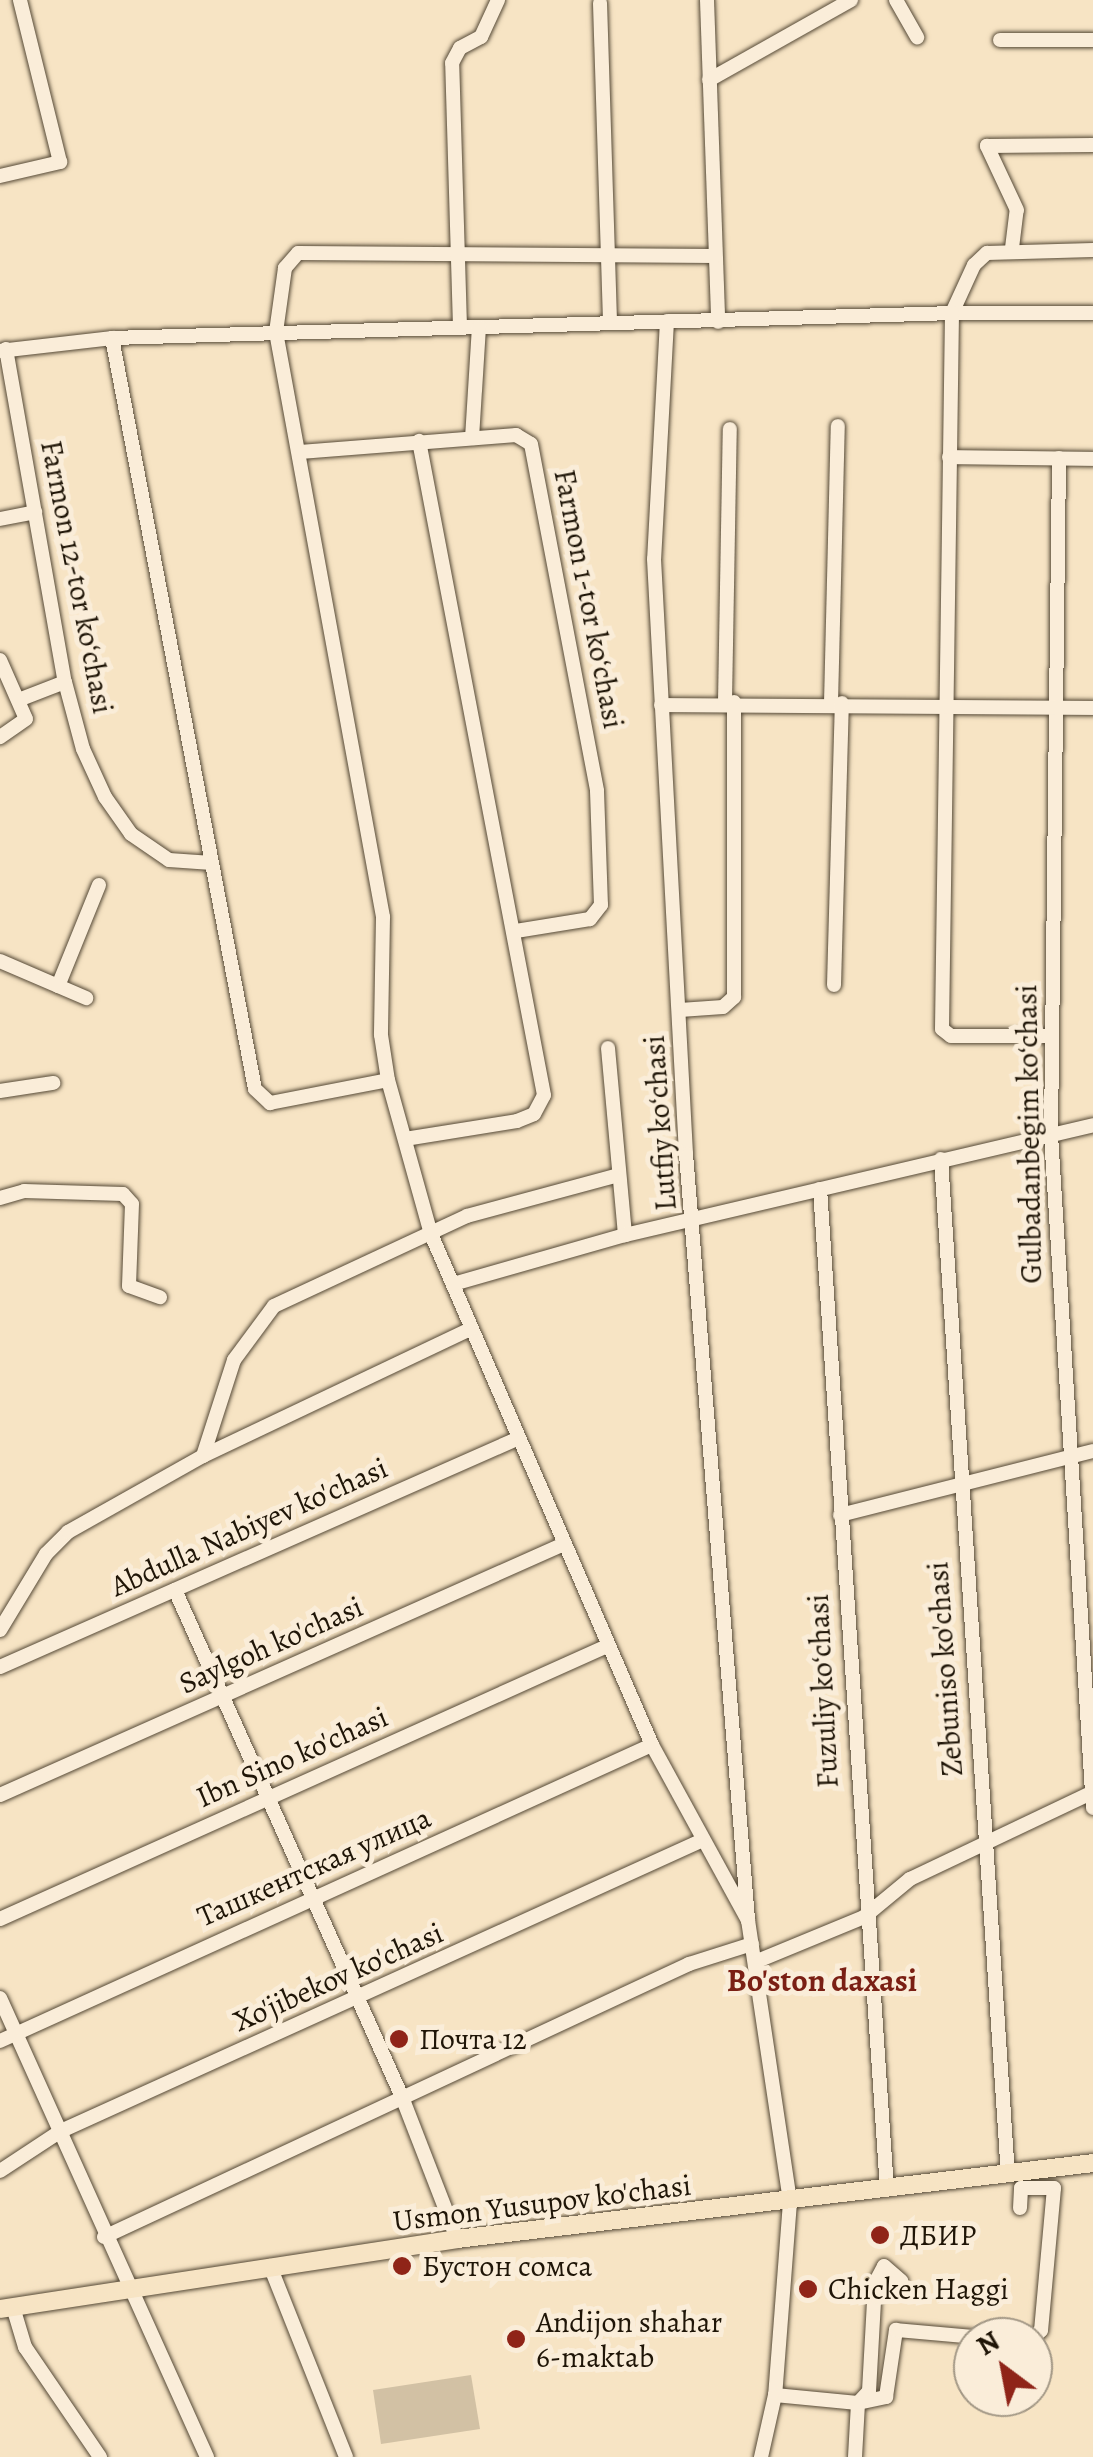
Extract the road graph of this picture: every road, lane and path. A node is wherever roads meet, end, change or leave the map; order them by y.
1 (20, 0) edge
2 (498, 0) edge
3 (707, 0) edge
4 (851, 0) edge
5 (896, 0) edge
6 (600, 4) dead end
7 (917, 37) dead end
8 (1000, 40) dead end
9 (1093, 40) edge
10 (709, 80) junction
11 (1093, 146) edge
12 (0, 176) edge
13 (1012, 248) junction
14 (1093, 250) edge
15 (715, 256) junction
16 (457, 258) junction
17 (609, 259) junction
18 (952, 313) junction
19 (1093, 313) edge
20 (667, 321) junction
21 (718, 322) junction
22 (610, 323) junction
23 (479, 326) junction
24 (460, 327) junction
25 (276, 332) junction
26 (112, 338) junction
27 (3, 350) edge
28 (838, 426) dead end
29 (730, 430) dead end
30 (472, 438) junction
31 (419, 441) junction
32 (300, 452) junction
33 (949, 457) junction
34 (1059, 458) junction
35 (1093, 458) edge
36 (35, 512) junction
37 (0, 518) edge
38 (0, 660) edge
39 (65, 682) junction
40 (21, 699) junction
41 (730, 702) junction
42 (837, 703) junction
43 (661, 705) junction
44 (944, 705) junction
45 (1056, 708) junction
46 (1093, 708) edge
47 (0, 737) edge
48 (212, 862) junction
49 (99, 885) dead end
50 (516, 931) junction
51 (0, 961) edge
52 (834, 985) dead end
53 (58, 986) junction
54 (86, 998) dead end
55 (680, 1010) junction
56 (1052, 1036) junction
57 (608, 1048) dead end
58 (388, 1080) junction
59 (53, 1084) dead end
60 (0, 1092) edge
61 (1093, 1126) edge
62 (1051, 1135) junction
63 (405, 1140) junction
64 (942, 1159) junction
65 (615, 1176) junction
66 (820, 1189) junction
67 (0, 1198) edge
68 (694, 1218) junction
69 (432, 1234) junction
70 (625, 1234) junction
71 (454, 1284) junction
72 (160, 1297) dead end
73 (470, 1329) junction
74 (519, 1438) junction
75 (1093, 1451) edge
76 (203, 1456) junction
77 (1068, 1457) junction
78 (959, 1485) junction
79 (840, 1514) junction
80 (564, 1544) junction
81 (175, 1590) junction
82 (0, 1630) edge
83 (607, 1646) junction
84 (0, 1667) edge
85 (222, 1698) junction
86 (652, 1745) junction
87 (1092, 1792) edge
88 (0, 1795) edge
89 (268, 1798) junction
90 (1093, 1808) edge
91 (703, 1840) junction
92 (986, 1848) junction
93 (312, 1898) junction
94 (864, 1917) junction
95 (0, 1919) edge
96 (748, 1920) junction
97 (752, 1944) junction
98 (755, 1962) junction
99 (0, 1998) edge
100 (358, 1999) junction
101 (15, 2031) junction
102 (0, 2041) edge
103 (402, 2097) junction
104 (60, 2132) junction
105 (1093, 2164) edge
106 (0, 2171) edge
107 (1008, 2175) junction
108 (887, 2189) junction
109 (790, 2202) junction
110 (1020, 2208) dead end
111 (104, 2237) junction
112 (457, 2239) junction
113 (270, 2266) junction
114 (901, 2281) dead end
115 (132, 2289) junction
116 (6, 2308) edge
117 (1042, 2317) edge
118 (953, 2335) edge
119 (775, 2395) junction
120 (858, 2404) junction
121 (100, 2457) edge
122 (207, 2457) edge
123 (346, 2457) edge
124 (761, 2457) edge
125 (855, 2457) edge

1 - 12 street
2 - 16 street
3 - 10 street
4 - 10 street
5 - 7 street
6 - 17 street
8 - 9 street
10 - 15 street
11 - 13 street
13 - 14 street
13 - 18 street
15 - 17 street
15 - 21 street
16 - 17 street
16 - 24 street
16 - 25 street
17 - 22 street
18 - 19 street
18 - 21 street
18 - 33 street
20 - 21 street
20 - 22 street
20 - 43 street, Lutfiy koʻchasi
22 - 23 street
23 - 24 street
23 - 30 street
24 - 25 street
25 - 26 street
25 - 32 street
26 - 27 street
26 - 48 street
27 - 36 street, Farmon 12-tor koʻchasi
28 - 42 street
29 - 41 street
30 - 31 street, Farmon 1-tor koʻchasi
30 - 50 street, Farmon 1-tor koʻchasi
31 - 32 street, Farmon 1-tor koʻchasi
31 - 50 street
32 - 58 street
33 - 34 street
33 - 44 street
34 - 35 street
34 - 45 street, Gulbadanbegim koʻchasi
36 - 37 street
36 - 39 street, Farmon 12-tor koʻchasi
38 - 40 street
39 - 40 street
39 - 48 street, Farmon 12-tor koʻchasi
40 - 47 street
41 - 42 street
41 - 43 street
41 - 55 street
42 - 44 street
42 - 52 street
43 - 55 street, Lutfiy koʻchasi
44 - 45 street
44 - 56 street
45 - 46 street
45 - 56 street, Gulbadanbegim koʻchasi
48 - 58 street
49 - 53 street
50 - 63 street
51 - 53 street
53 - 54 street
55 - 68 street, Lutfiy koʻchasi
56 - 62 street, Gulbadanbegim koʻchasi
57 - 65 street
58 - 63 street
59 - 60 street
61 - 62 street
62 - 64 street
62 - 77 street, Gulbadanbegim koʻchasi
63 - 69 street
64 - 66 street
64 - 78 street, Zebuniso ko'chasi
65 - 69 street
65 - 70 street
66 - 68 street
66 - 79 street, Fuzuliy koʻchasi
67 - 72 street
68 - 70 street
68 - 96 street, Lutfiy koʻchasi
69 - 71 street
69 - 76 street
70 - 71 street
71 - 73 street
73 - 74 street
73 - 76 street
74 - 80 street
74 - 81 street, Abdulla Nabiyev ko'chasi
75 - 77 street
76 - 82 street
77 - 78 street
77 - 87 street, Gulbadanbegim koʻchasi
78 - 79 street
78 - 92 street, Zebuniso ko'chasi
79 - 94 street, Fuzuliy koʻchasi
80 - 83 street
80 - 85 street, Saylgoh ko'chasi
81 - 84 street, Abdulla Nabiyev ko'chasi
81 - 85 street
83 - 86 street
83 - 89 street, Ibn Sino ko'chasi
85 - 88 street, Saylgoh ko'chasi
85 - 89 street
86 - 91 street
86 - 93 street, Ташкентская улица
87 - 90 street, Gulbadanbegim koʻchasi
87 - 92 street
89 - 93 street
89 - 95 street, Ibn Sino ko'chasi
91 - 96 street
91 - 100 street, Xo'jibekov ko'chasi
92 - 94 street
92 - 107 street, Zebuniso ko'chasi
93 - 100 street
93 - 101 street, Ташкентская улица
94 - 98 street
94 - 108 street, Fuzuliy koʻchasi
96 - 97 street
97 - 98 street
97 - 103 street
98 - 109 street
99 - 101 street
100 - 103 street
100 - 104 street, Xo'jibekov ko'chasi
101 - 102 street, Ташкентская улица
101 - 104 street
103 - 111 street
103 - 112 street
104 - 106 street, Xo'jibekov ko'chasi
104 - 111 street
105 - 107 main road, Usmon Yusupov ko'chasi
107 - 108 main road, Usmon Yusupov ko'chasi
108 - 109 main road, Usmon Yusupov ko'chasi
109 - 112 main road, Usmon Yusupov ko'chasi
109 - 119 street
110 - 117 street
111 - 115 street
112 - 113 main road, Usmon Yusupov ko'chasi
113 - 115 main road, Usmon Yusupov ko'chasi
113 - 123 street
114 - 120 street
115 - 116 main road, Usmon Yusupov ko'chasi
115 - 122 street
116 - 121 street
118 - 120 street
119 - 120 street
119 - 124 street
120 - 125 street

